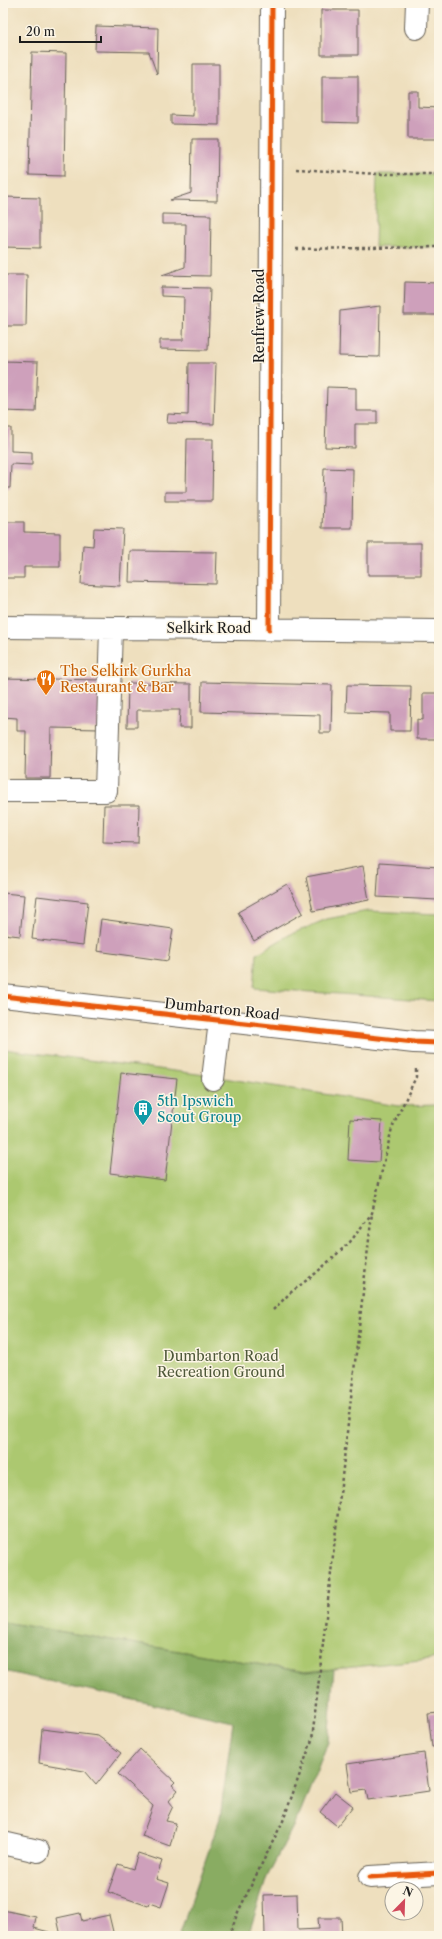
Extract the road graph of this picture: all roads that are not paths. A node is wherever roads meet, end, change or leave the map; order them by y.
1 (272, 3) edge
2 (417, 3) edge
3 (416, 28) dead end
4 (3, 627) edge
5 (110, 628) junction
6 (269, 629) junction
7 (439, 631) edge
8 (3, 791) edge
9 (3, 996) edge
10 (220, 1021) junction
11 (439, 1043) edge
12 (213, 1079) dead end
13 (3, 1843) edge
14 (38, 1851) dead end
15 (439, 1873) edge
16 (370, 1877) dead end

1 - 6 street, Renfrew Road
2 - 3 street
4 - 5 street, Selkirk Road
5 - 6 street, Selkirk Road
5 - 8 street
6 - 7 street, Selkirk Road
9 - 10 street, Dumbarton Road
10 - 11 street, Dumbarton Road
10 - 12 street
13 - 14 street
15 - 16 street

